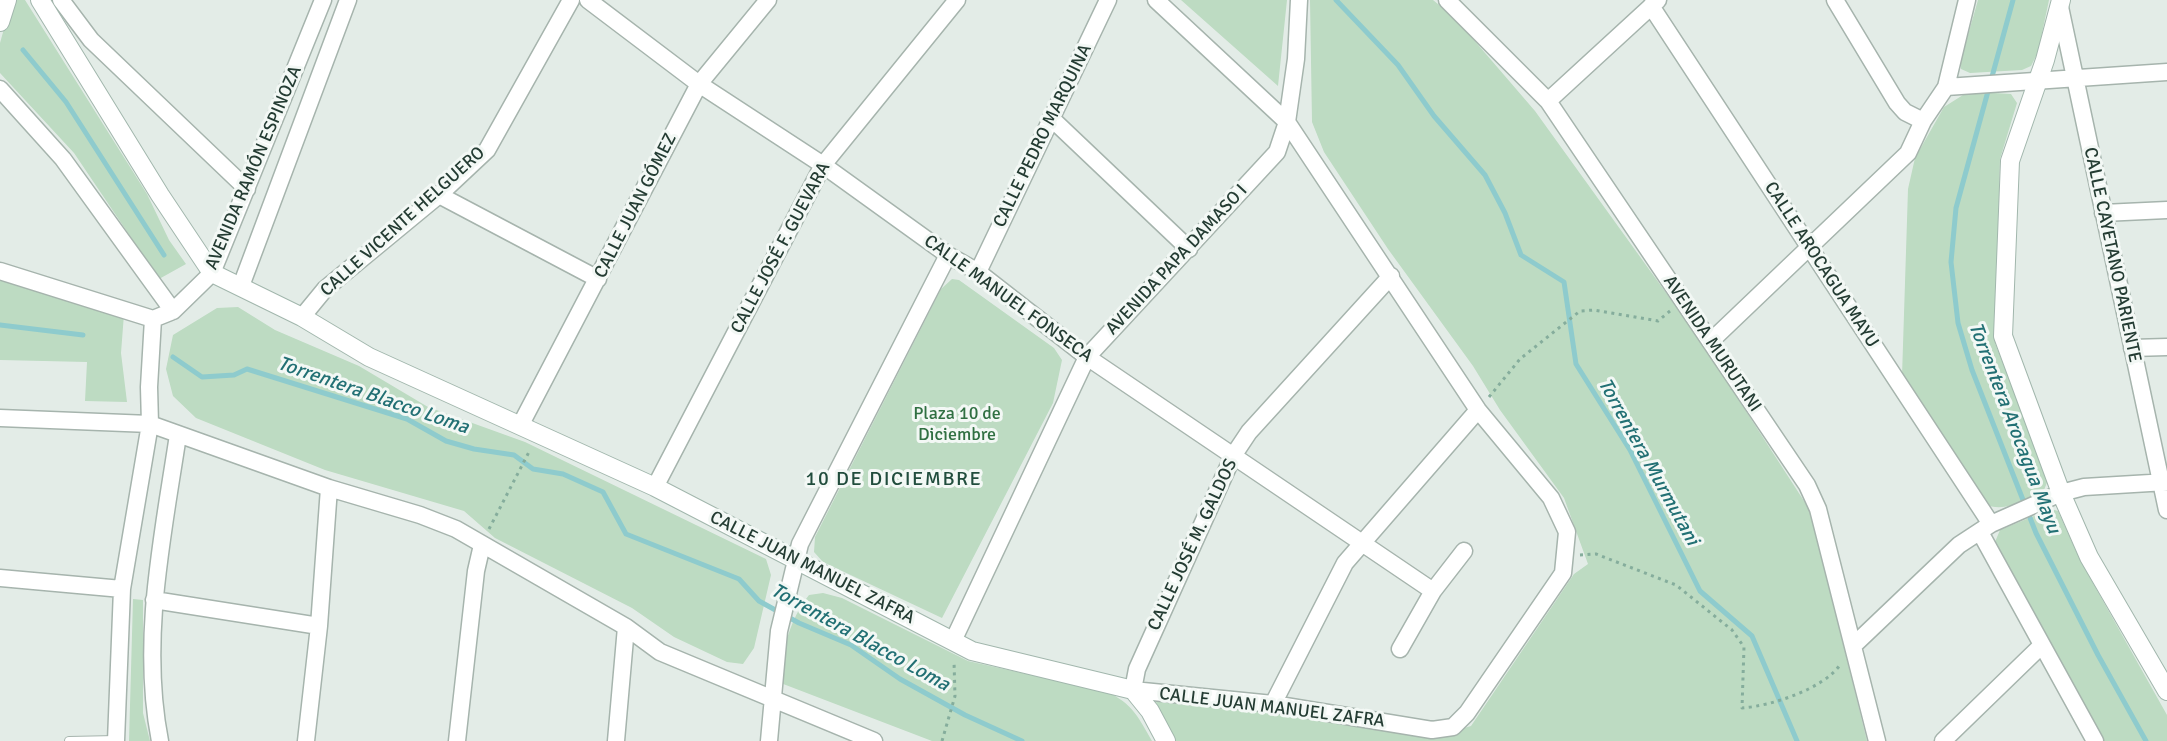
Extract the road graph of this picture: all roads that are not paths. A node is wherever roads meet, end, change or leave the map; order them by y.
1 (7, 0) edge
2 (40, 0) edge
3 (61, 0) edge
4 (348, 0) edge
5 (571, 0) edge
6 (588, 0) edge
7 (768, 0) edge
8 (957, 0) edge
9 (1108, 0) edge
10 (1156, 0) edge
11 (1299, 0) edge
12 (1448, 0) edge
13 (1836, 0) edge
14 (1967, 0) edge
15 (320, 1) edge
16 (1654, 3) edge
17 (2060, 4) edge
18 (0, 22) edge
19 (2167, 72) edge
20 (2073, 79) junction
21 (2037, 80) junction
22 (699, 84) junction
23 (1946, 87) junction
24 (0, 89) edge
25 (1548, 101) junction
26 (1051, 118) junction
27 (1923, 121) junction
28 (1287, 122) junction
29 (823, 165) junction
30 (247, 189) junction
31 (439, 195) junction
32 (2167, 210) edge
33 (2103, 213) junction
34 (1808, 247) junction
35 (1189, 249) junction
36 (948, 255) junction
37 (0, 271) edge
38 (978, 272) junction
39 (212, 273) junction
40 (1391, 276) junction
41 (598, 279) junction
42 (241, 286) junction
43 (173, 312) junction
44 (302, 317) junction
45 (153, 319) junction
46 (1711, 341) junction
47 (2167, 346) edge
48 (2132, 348) junction
49 (1087, 357) junction
50 (1478, 410) junction
51 (0, 418) edge
52 (150, 424) junction
53 (521, 424) junction
54 (178, 435) junction
55 (1233, 456) junction
56 (2164, 482) edge
57 (655, 487) junction
58 (329, 488) junction
59 (2061, 493) junction
60 (2167, 510) edge
61 (1986, 528) junction
62 (1360, 543) junction
63 (482, 545) junction
64 (1464, 551) dead end
65 (796, 562) junction
66 (0, 578) edge
67 (122, 589) junction
68 (1433, 591) junction
69 (154, 600) junction
70 (319, 626) junction
71 (626, 627) junction
72 (953, 641) junction
73 (1854, 645) junction
74 (2041, 646) junction
75 (1400, 650) dead end
76 (1133, 690) junction
77 (2167, 691) edge
78 (773, 701) junction
79 (1273, 704) junction
80 (116, 740) edge
81 (69, 741) edge
82 (159, 741) edge
83 (306, 741) edge
84 (457, 741) edge
85 (616, 741) edge
86 (769, 741) edge
87 (874, 741) edge
88 (1166, 741) edge
89 (1877, 741) edge
90 (1943, 741) edge
91 (2095, 741) edge

1 - 18 street
2 - 39 street
3 - 30 street
4 - 42 street, AVENIDA RAMÓN ESPINOZA
5 - 31 street, CALLE VICENTE HELGUERO
6 - 22 street, CALLE MANUEL FONSECA
7 - 22 street, CALLE JUAN GÓMEZ
8 - 29 street, CALLE JOSÉ F. GUEVARA
9 - 26 street, CALLE PEDRO MARQUINA
10 - 28 street
11 - 28 street, AVENIDA PAPA DAMASO I
12 - 25 street, AVENIDA MURUTANI
13 - 27 street
14 - 23 street
15 - 30 street, AVENIDA RAMÓN ESPINOZA
16 - 25 street
16 - 34 street, CALLE AROCAGUA MAYU
17 - 20 street, CALLE CAYETANO PARIENTE
17 - 21 street
19 - 20 street
20 - 21 street
20 - 33 street, CALLE CAYETANO PARIENTE
21 - 23 street
21 - 59 street
22 - 29 street, CALLE MANUEL FONSECA
22 - 41 street, CALLE JUAN GÓMEZ
23 - 27 street
24 - 43 street
25 - 46 street, AVENIDA MURUTANI
26 - 35 street
26 - 38 street, CALLE PEDRO MARQUINA
27 - 34 street
28 - 35 street, AVENIDA PAPA DAMASO I
28 - 40 street
29 - 36 street, CALLE MANUEL FONSECA
29 - 57 street, CALLE JOSÉ F. GUEVARA
30 - 39 street, AVENIDA RAMÓN ESPINOZA
31 - 41 street
31 - 44 street, CALLE VICENTE HELGUERO
32 - 33 street
33 - 48 street, CALLE CAYETANO PARIENTE
34 - 46 street
34 - 61 street, CALLE AROCAGUA MAYU
35 - 49 street, AVENIDA PAPA DAMASO I
36 - 38 street, CALLE MANUEL FONSECA
36 - 65 street
37 - 45 street
38 - 49 street, CALLE MANUEL FONSECA
39 - 42 street, CALLE JUAN MANUEL ZAFRA
39 - 43 street, AVENIDA RAMÓN ESPINOZA
40 - 50 street
40 - 55 street, CALLE JOSÉ M. GALDOS
41 - 53 street, CALLE JUAN GÓMEZ
42 - 44 street, CALLE JUAN MANUEL ZAFRA
43 - 45 street, AVENIDA RAMÓN ESPINOZA
44 - 53 street, CALLE JUAN MANUEL ZAFRA
45 - 52 street
46 - 73 street, AVENIDA MURUTANI
47 - 48 street
48 - 56 street, CALLE CAYETANO PARIENTE
49 - 55 street, CALLE MANUEL FONSECA
49 - 72 street, AVENIDA PAPA DAMASO I
50 - 62 street
50 - 79 street, CALLE JUAN MANUEL ZAFRA
51 - 52 street
52 - 54 street
52 - 67 street
53 - 57 street, CALLE JUAN MANUEL ZAFRA
54 - 58 street
54 - 69 street
55 - 62 street, CALLE MANUEL FONSECA
55 - 76 street, CALLE JOSÉ M. GALDOS
56 - 59 street
56 - 60 street, CALLE CAYETANO PARIENTE
57 - 65 street, CALLE JUAN MANUEL ZAFRA
58 - 63 street
58 - 70 street
59 - 61 street
59 - 77 street
61 - 73 street
61 - 74 street, CALLE AROCAGUA MAYU
62 - 68 street, CALLE MANUEL FONSECA
62 - 79 street
63 - 71 street
63 - 84 street
64 - 68 street
65 - 72 street, CALLE JUAN MANUEL ZAFRA
65 - 78 street
66 - 67 street
67 - 80 street
68 - 75 street
69 - 70 street
69 - 82 street
70 - 83 street
71 - 78 street
71 - 85 street
72 - 76 street, CALLE JUAN MANUEL ZAFRA
73 - 89 street, AVENIDA MURUTANI
74 - 90 street
74 - 91 street, CALLE AROCAGUA MAYU
76 - 79 street, CALLE JUAN MANUEL ZAFRA
76 - 88 street
78 - 86 street
78 - 87 street
80 - 81 lane

